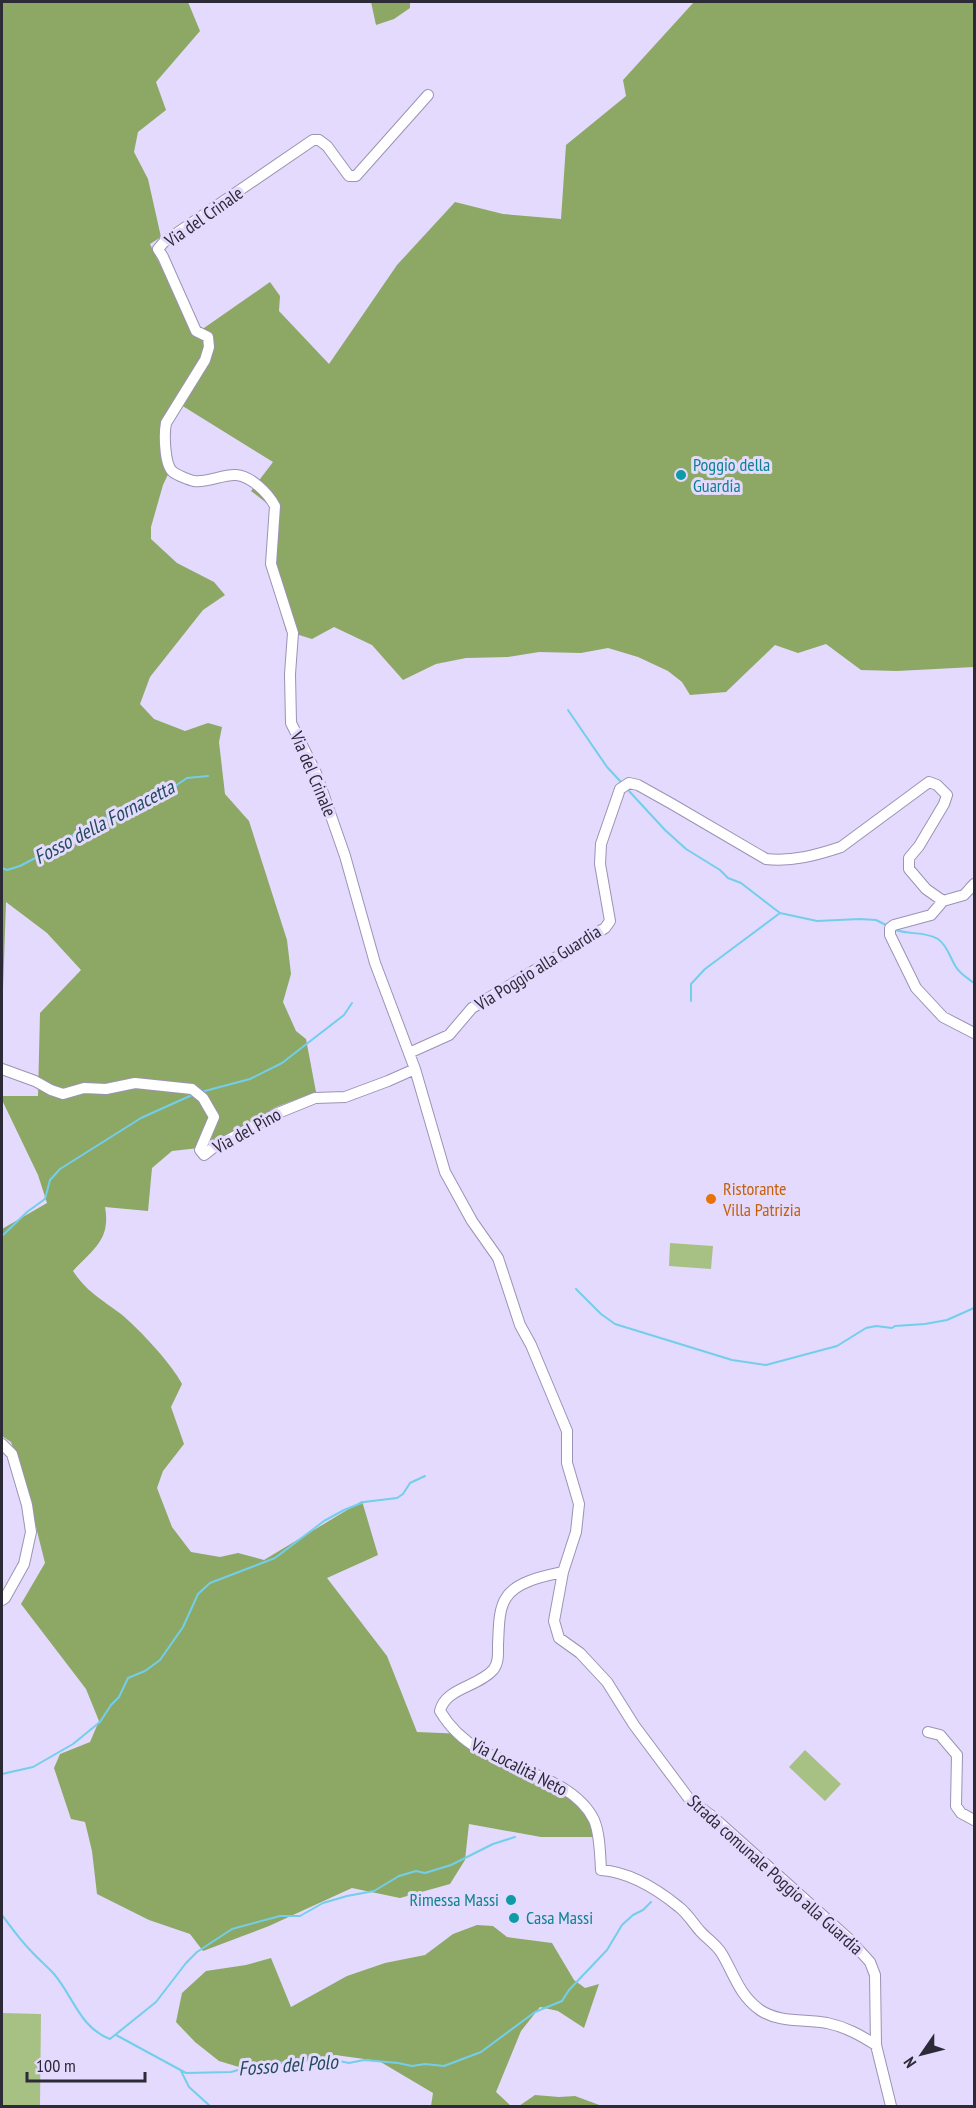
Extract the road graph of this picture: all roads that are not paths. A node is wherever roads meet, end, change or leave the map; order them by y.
1 (428, 96) dead end
2 (975, 884) edge
3 (943, 901) junction
4 (975, 1033) edge
5 (409, 1053) junction
6 (2, 1069) edge
7 (415, 1069) junction
8 (437, 1146) joint
9 (2, 1444) edge
10 (563, 1572) junction
11 (2, 1600) edge
12 (928, 1732) dead end
13 (975, 1820) edge
14 (876, 2045) junction
15 (891, 2106) edge

1 - 5 street, Via del Crinale
2 - 3 street
3 - 4 street
3 - 5 street, Via Poggio alla Guardia
5 - 7 street, Via del Crinale
6 - 7 street, Via del Pino
7 - 8 street, Via del Crinale
8 - 10 street, Strada comunale Poggio alla Guardia
9 - 11 street
10 - 14 street, Strada comunale Poggio alla Guardia
10 - 14 street, Via Località Neto
12 - 13 street
14 - 15 street, Strada comunale Poggio alla Guardia

